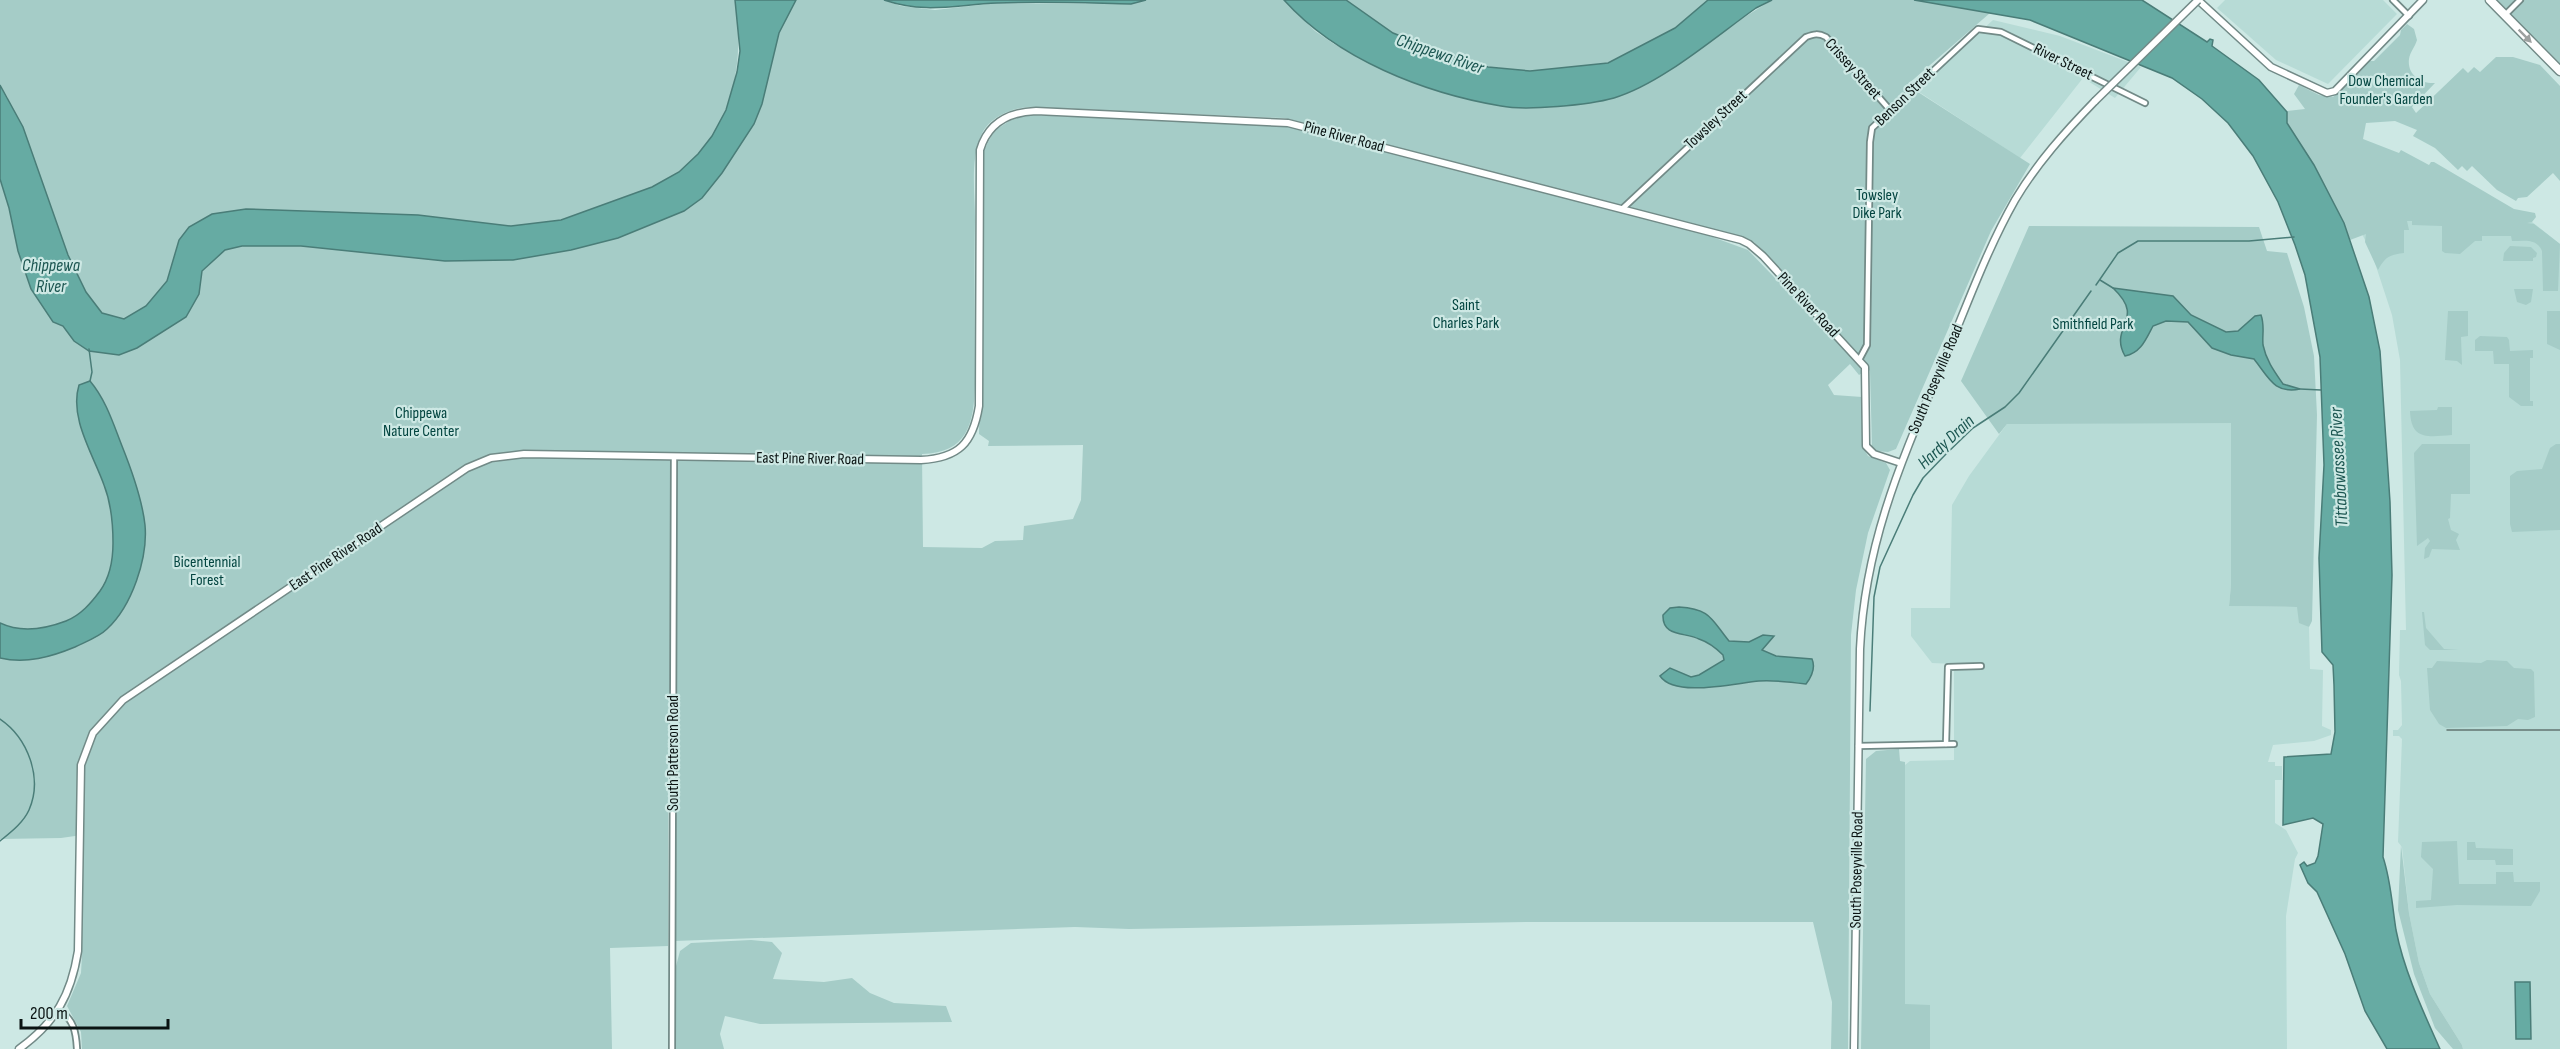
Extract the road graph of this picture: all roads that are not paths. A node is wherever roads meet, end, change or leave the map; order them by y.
1 (2198, 0) edge
2 (2393, 0) edge
3 (2423, 0) edge
4 (2490, 0) edge
5 (2520, 0) edge
6 (2505, 15) junction
7 (2409, 16) junction
8 (1978, 29) joint
9 (1813, 34) joint
10 (2558, 66) edge
11 (2145, 103) dead end
12 (1890, 110) junction
13 (1622, 209) junction
14 (1859, 360) junction
15 (674, 457) junction
16 (945, 457) joint
17 (1901, 463) junction
18 (1981, 666) dead end
19 (1946, 744) junction
20 (1954, 744) dead end
21 (1858, 746) junction
22 (59, 1009) junction
23 (19, 1049) edge
24 (77, 1049) edge
25 (672, 1049) edge
26 (1854, 1049) edge

1 - 7 street
1 - 17 street, South Poseyville Road, bridge
2 - 7 street
3 - 7 street
4 - 6 highway
5 - 6 street
6 -> 10 highway
8 - 11 street, River Street
8 - 12 street, Benson Street
9 - 12 street, Crissey Street
9 - 13 street, Towsley Street
12 - 14 street, Benson Street
13 - 14 street, Pine River Road
13 - 16 street, Pine River Road
14 - 17 street, Pine River Road
15 - 16 street, East Pine River Road
15 - 22 street, East Pine River Road
15 - 25 street, South Patterson Road
17 - 21 street, South Poseyville Road
18 - 19 street
19 - 20 street
19 - 21 street
21 - 26 street, South Poseyville Road
22 - 23 street, East Pine River Road
22 - 24 street

